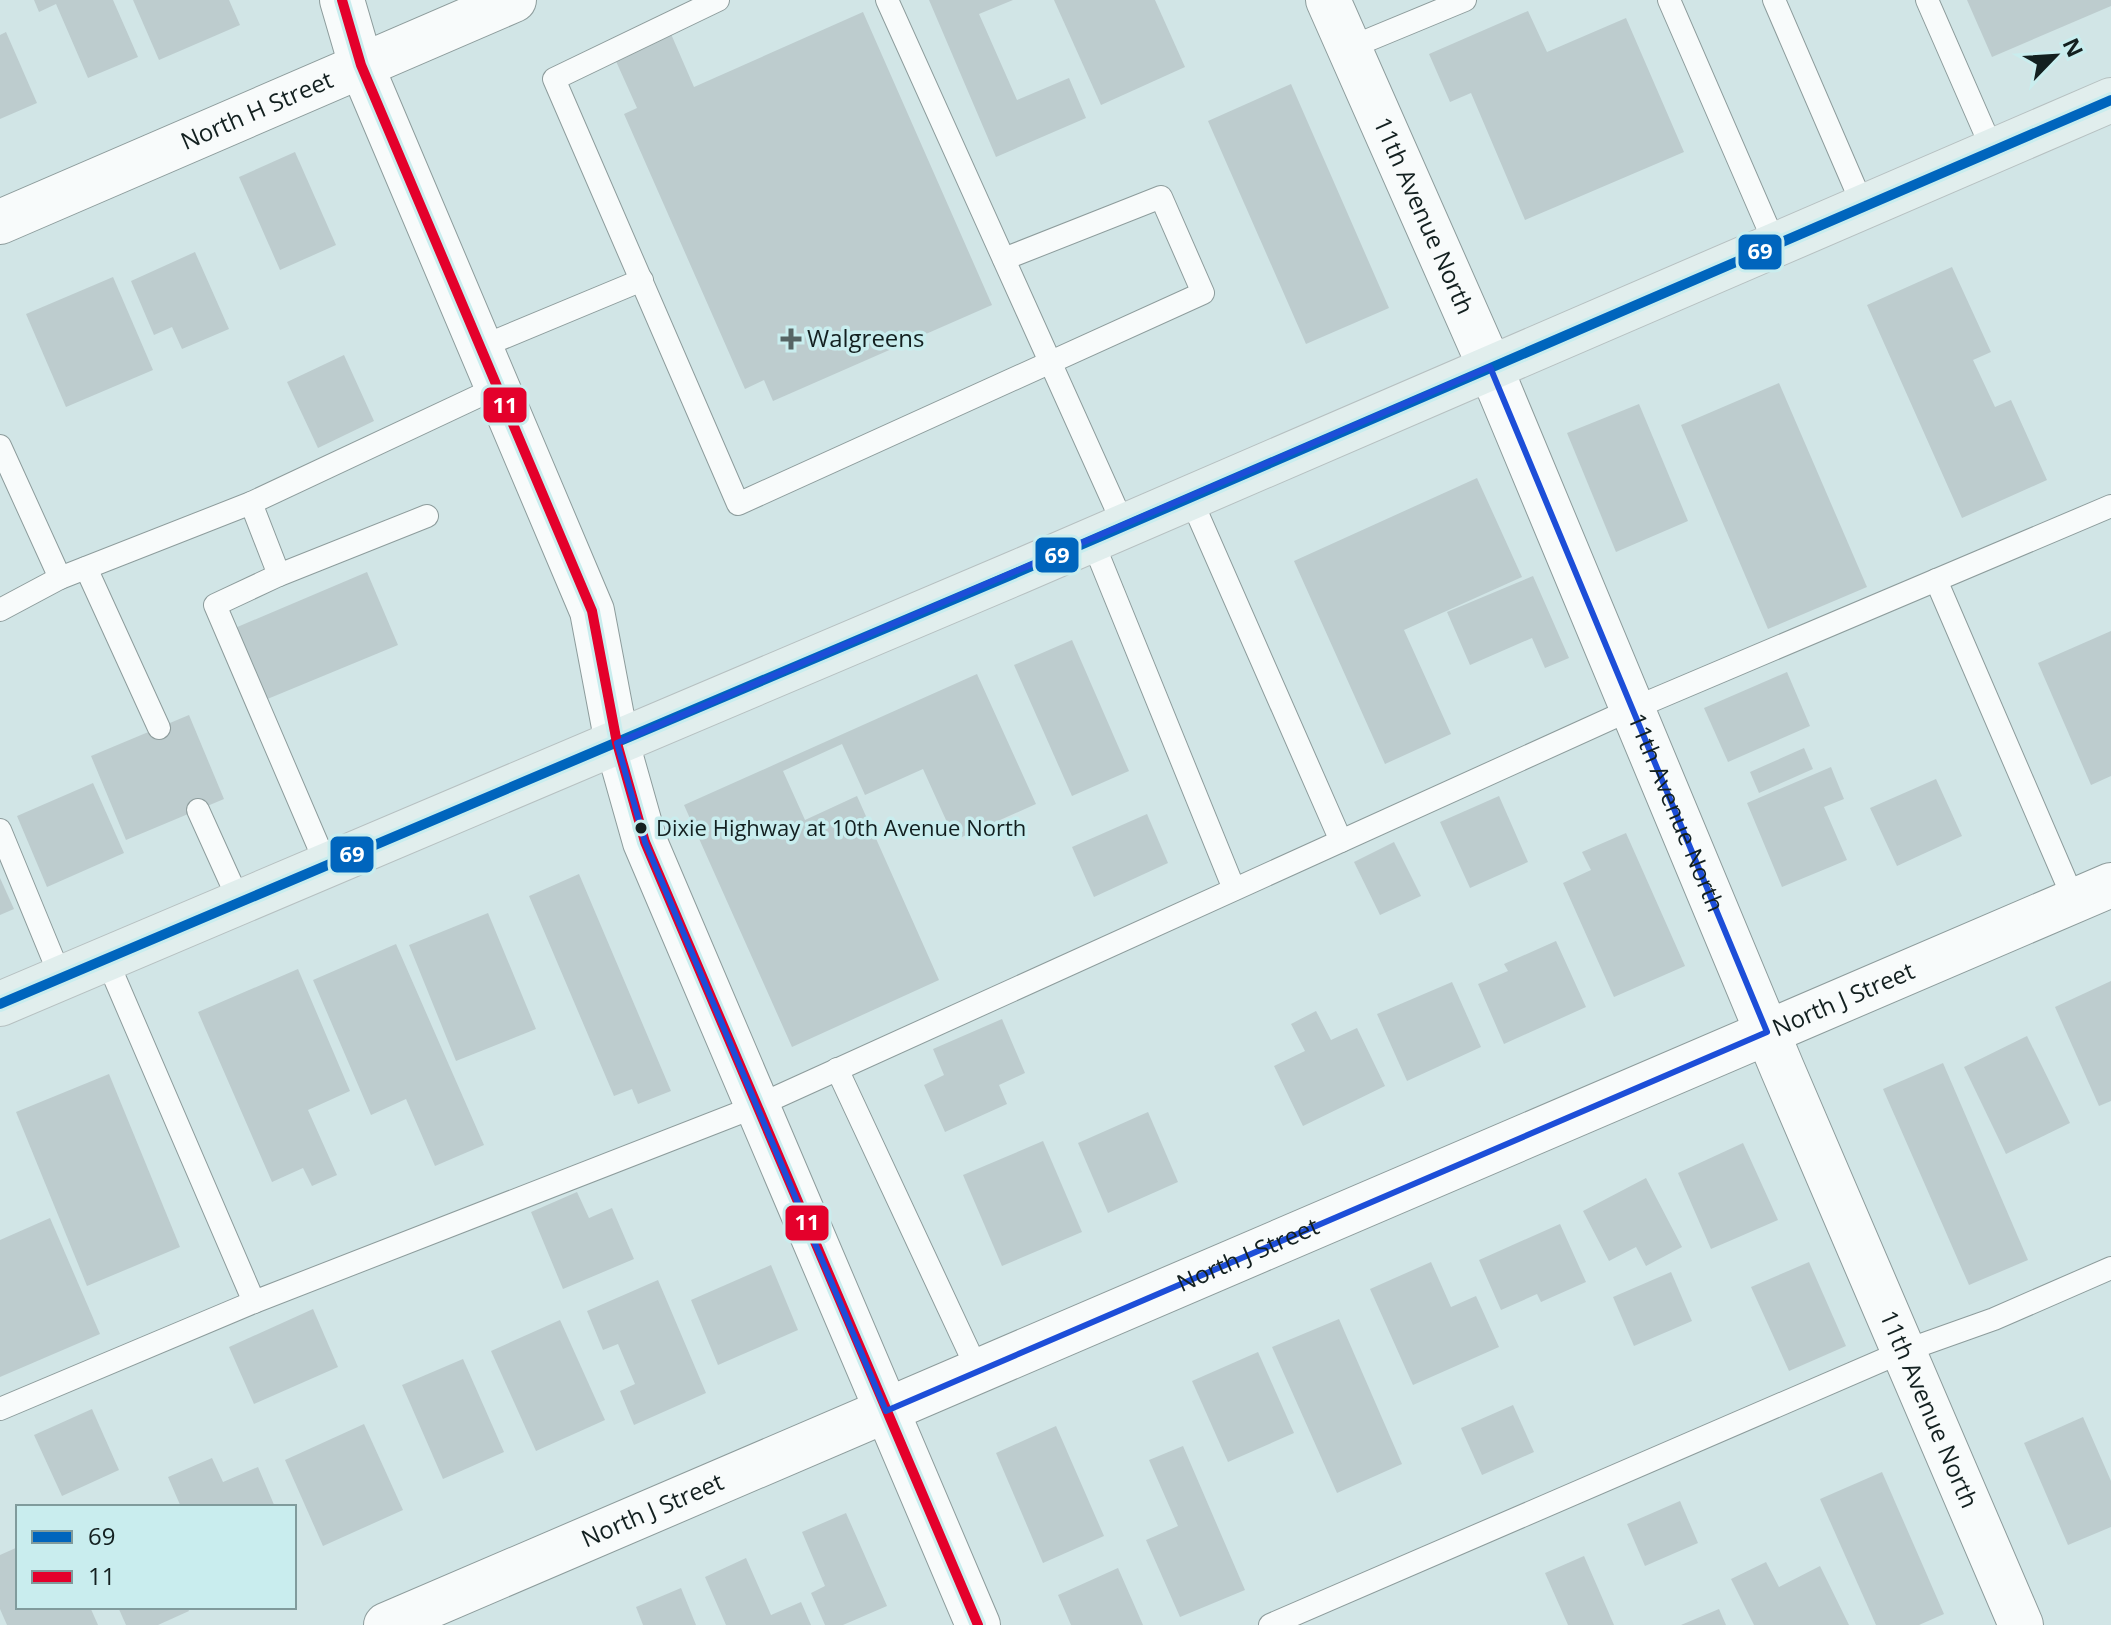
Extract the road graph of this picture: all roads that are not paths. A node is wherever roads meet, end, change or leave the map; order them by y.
1 (324, 0) edge
2 (342, 0) edge
3 (514, 0) edge
4 (718, 0) edge
5 (887, 0) edge
6 (1328, 0) edge
7 (1465, 0) edge
8 (1669, 0) edge
9 (1774, 0) edge
10 (1927, 0) edge
11 (1349, 48) junction
12 (361, 65) junction
13 (2111, 100) edge
14 (1993, 151) junction
15 (1863, 206) junction
16 (0, 222) edge
17 (1775, 244) junction
18 (1004, 259) junction
19 (642, 280) junction
20 (481, 347) junction
21 (1051, 363) junction
22 (1490, 367) junction
23 (498, 387) junction
24 (0, 446) edge
25 (1190, 497) junction
26 (251, 503) junction
27 (2111, 506) edge
28 (427, 516) dead end
29 (1108, 533) junction
30 (86, 568) junction
31 (279, 575) junction
32 (60, 578) junction
33 (1936, 580) junction
34 (0, 610) edge
35 (1632, 709) junction
36 (159, 728) dead end
37 (617, 743) junction
38 (198, 810) dead end
39 (0, 830) edge
40 (1341, 841) junction
41 (326, 864) junction
42 (1234, 889) junction
43 (2093, 892) edge
44 (240, 903) junction
45 (106, 958) junction
46 (61, 978) junction
47 (0, 1004) edge
48 (1767, 1032) junction
49 (837, 1069) junction
50 (757, 1106) junction
51 (2111, 1268) edge
52 (254, 1302) junction
53 (1904, 1351) junction
54 (978, 1371) junction
55 (0, 1409) edge
56 (886, 1411) junction
57 (386, 1625) edge
58 (978, 1625) edge
59 (1270, 1625) edge
60 (2021, 1625) edge

1 - 12 street
2 - 12 street
3 - 12 street, North H Street
4 - 19 lane
5 - 18 lane
6 - 11 street, 11th Avenue North
7 - 11 lane
8 - 17 lane
9 - 15 lane
10 - 14 lane
11 - 22 street, 11th Avenue North
12 - 16 street, North H Street
12 - 20 street
13 - 14 main road
14 - 15 main road
15 - 17 main road
17 - 22 main road
18 - 21 lane
18 - 21 lane
19 - 20 lane
19 - 21 lane
20 - 23 street
21 - 29 lane
22 - 25 main road
22 - 35 street, 11th Avenue North
23 - 26 lane
23 - 37 street
24 - 32 lane
25 - 29 main road
25 - 40 lane
26 - 30 lane
26 - 31 lane
27 - 33 lane
28 - 31 lane
29 - 37 main road
29 - 42 lane
30 - 32 lane
30 - 36 lane
31 - 41 lane
32 - 34 lane
33 - 35 lane
33 - 43 lane
35 - 40 lane
35 - 48 street, 11th Avenue North
37 - 41 main road
37 - 50 street
38 - 44 lane
39 - 46 lane
40 - 42 lane
41 - 44 main road
42 - 49 lane
43 - 48 street, North J Street
44 - 45 main road
45 - 46 main road
45 - 52 lane
46 - 47 main road
48 - 53 street, 11th Avenue North
48 - 54 street, North J Street
49 - 50 lane
49 - 54 lane
50 - 52 lane
50 - 56 street
51 - 53 lane
52 - 55 lane
53 - 59 lane
53 - 60 street, 11th Avenue North
54 - 56 street, North J Street
56 - 57 street, North J Street
56 - 58 street

